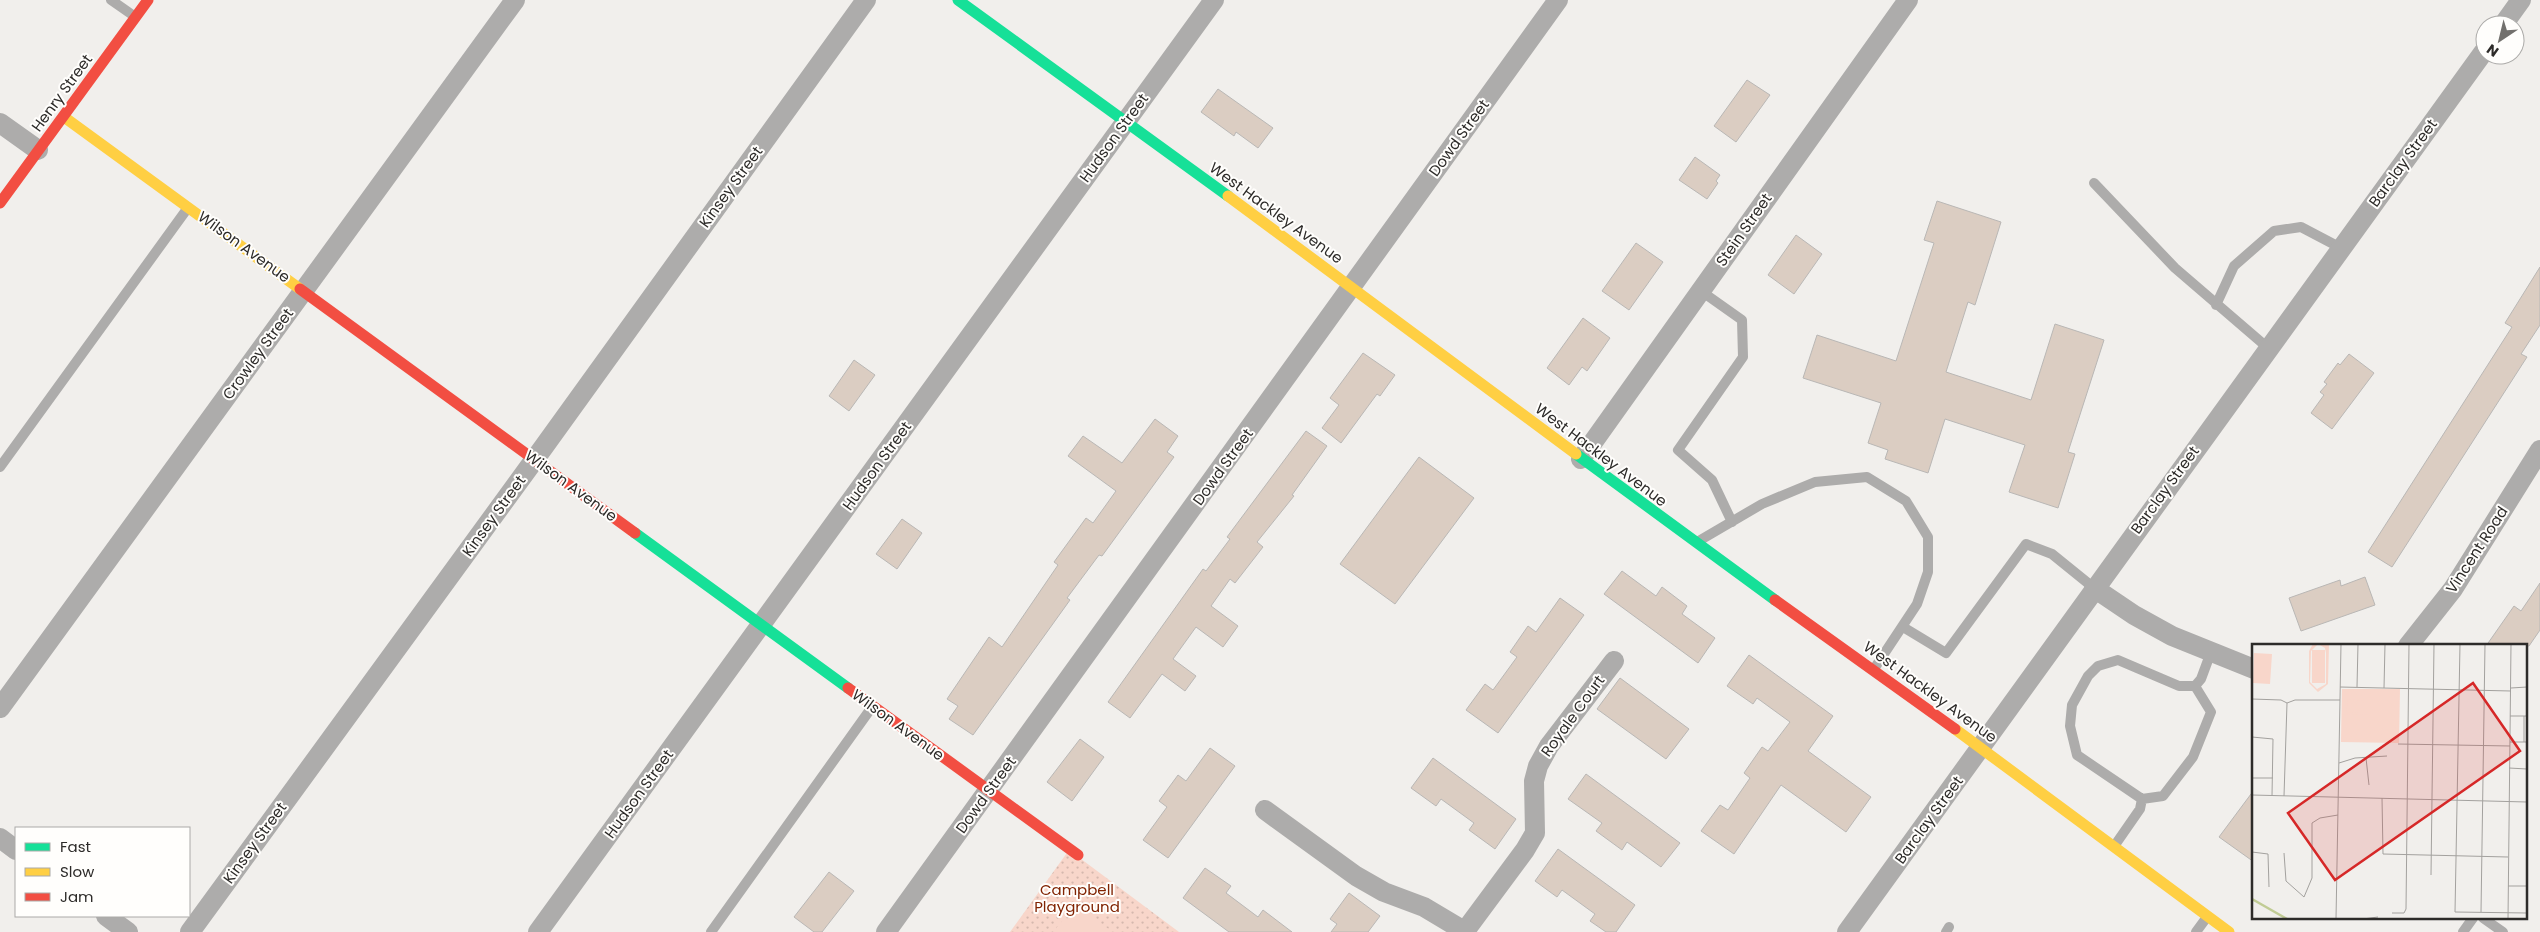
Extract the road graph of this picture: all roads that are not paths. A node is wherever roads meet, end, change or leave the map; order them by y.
1 (111, 0) edge
2 (148, 0) edge
3 (515, 0) edge
4 (866, 0) edge
5 (958, 0) edge
6 (1214, 0) edge
7 (1558, 0) edge
8 (1908, 0) edge
9 (2521, 0) edge
10 (2510, 15) edge
11 (135, 17) junction
12 (2475, 64) edge
13 (64, 117) junction
14 (1125, 122) junction
15 (0, 123) edge
16 (38, 150) junction
17 (2094, 183) dead end
18 (0, 203) edge
19 (189, 207) junction
20 (2341, 248) junction
21 (1352, 287) junction
22 (304, 291) junction
23 (1701, 291) junction
24 (2216, 305) junction
25 (2268, 348) junction
26 (2540, 450) edge
27 (1581, 459) junction
28 (535, 460) junction
29 (0, 467) edge
30 (1732, 522) junction
31 (1695, 543) junction
32 (2094, 588) junction
33 (762, 625) junction
34 (1903, 627) junction
35 (2410, 644) edge
36 (2211, 652) junction
37 (1614, 660) dead end
38 (2252, 668) edge
39 (1873, 670) junction
40 (2195, 686) junction
41 (873, 706) junction
42 (0, 708) edge
43 (1982, 748) junction
44 (989, 791) junction
45 (2142, 799) junction
46 (1265, 810) dead end
47 (0, 838) edge
48 (2114, 847) junction
49 (15, 849) edge
50 (1078, 855) dead end
51 (107, 917) edge
52 (2207, 917) junction
53 (2472, 920) edge
54 (2486, 920) edge
55 (128, 932) edge
56 (190, 932) edge
57 (538, 932) edge
58 (712, 932) edge
59 (886, 932) edge
60 (1465, 932) edge
61 (1847, 932) edge
62 (2196, 932) edge
63 (2229, 932) edge
64 (2463, 932) edge
65 (2502, 932) edge

1 - 11 lane
2 - 11 street, Henry Street
3 - 22 street, Crowley Street
4 - 28 street, Kinsey Street
5 - 14 street, West Hackley Avenue
6 - 14 street, Hudson Street
7 - 21 street, Dowd Street
8 - 23 street, Stein Street
9 - 10 street
11 - 13 street, Henry Street
12 - 20 street, Barclay Street
13 - 16 street, Henry Street
13 - 19 street, Wilson Avenue
14 - 21 street, West Hackley Avenue
14 - 33 street, Hudson Street
15 - 16 street
16 - 18 street, Henry Street
17 - 24 lane
19 - 22 street, Wilson Avenue
19 - 29 lane
20 - 24 lane
20 - 25 street, Barclay Street
21 - 27 street, West Hackley Avenue
21 - 44 street, Dowd Street
22 - 28 street, Wilson Avenue
22 - 42 street, Crowley Street
23 - 27 street, Stein Street
23 - 30 lane
24 - 25 lane
25 - 32 street, Barclay Street
26 - 35 street, Vincent Road
27 - 31 street, West Hackley Avenue
28 - 33 street, Wilson Avenue
28 - 56 street, Kinsey Street
30 - 31 lane
30 - 34 lane
31 - 39 street, West Hackley Avenue
32 - 34 lane
32 - 36 street
32 - 43 street, Barclay Street
33 - 41 street, Wilson Avenue
33 - 57 street, Hudson Street
34 - 39 lane
36 - 38 street
36 - 40 lane
37 - 60 street, Royale Court
39 - 43 street, West Hackley Avenue
40 - 45 lane
40 - 45 lane
41 - 44 street, Wilson Avenue
41 - 58 lane
43 - 48 street, West Hackley Avenue
43 - 61 street, Barclay Street
44 - 50 street, Wilson Avenue
44 - 59 street, Dowd Street
45 - 48 lane
46 - 60 street
47 - 49 street
48 - 52 street, West Hackley Avenue
51 - 55 street
52 - 62 lane
52 - 63 street, West Hackley Avenue
53 - 64 lane
54 - 65 lane

